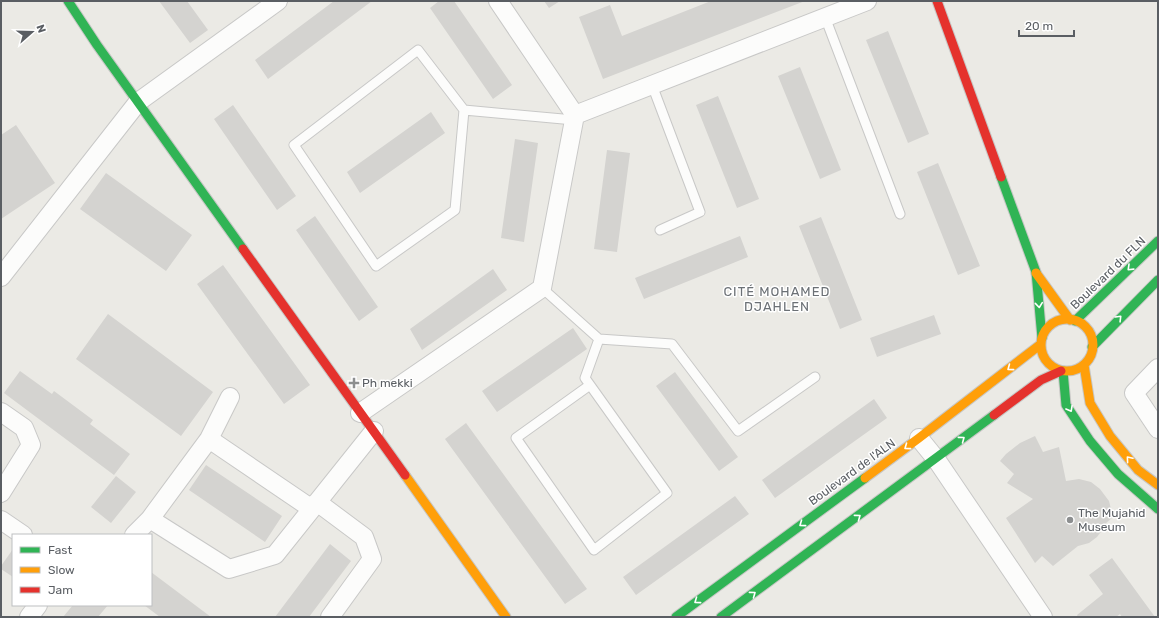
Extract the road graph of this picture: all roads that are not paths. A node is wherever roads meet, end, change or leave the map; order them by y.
1 (68, 1) edge
2 (278, 1) edge
3 (498, 1) edge
4 (867, 1) edge
5 (937, 1) edge
6 (825, 17) junction
7 (652, 85) junction
8 (138, 102) junction
9 (464, 110) junction
10 (575, 118) junction
11 (900, 214) dead end
12 (660, 230) dead end
13 (1158, 241) edge
14 (1036, 272) junction
15 (1, 277) edge
16 (1158, 280) edge
17 (542, 288) junction
18 (1073, 320) junction
19 (599, 339) junction
20 (1042, 341) junction
21 (1092, 347) junction
22 (1084, 364) junction
23 (1158, 368) edge
24 (1062, 371) junction
25 (815, 377) dead end
26 (590, 385) junction
27 (230, 397) dead end
28 (1, 412) edge
29 (360, 413) junction
30 (1158, 429) edge
31 (374, 431) junction
32 (918, 438) junction
33 (209, 439) junction
34 (936, 459) junction
35 (1158, 486) edge
36 (1, 493) edge
37 (315, 505) junction
38 (1158, 510) edge
39 (150, 519) junction
40 (1, 520) edge
41 (22, 534) edge
42 (135, 534) edge
43 (37, 606) edge
44 (29, 617) edge
45 (330, 617) edge
46 (506, 617) edge
47 (676, 617) edge
48 (721, 617) edge
49 (1043, 617) edge

1 - 8 street
2 - 8 street
3 - 10 street
4 - 6 street
5 - 14 street
6 - 7 street
6 - 11 lane
7 - 10 street
7 - 12 lane
8 - 15 street
8 - 29 street
9 - 9 lane
9 - 10 lane
10 - 17 street
13 -> 18 street, Boulevard du FLN
14 - 18 street
14 -> 20 street
21 -> 16 street
17 - 19 lane
17 - 29 street
18 - 20 street
18 - 21 street
19 - 25 lane
19 - 26 lane
20 - 24 street
20 -> 32 street, Boulevard de l'ALN
21 - 22 street
22 - 24 street
35 -> 22 street
23 - 30 street
34 -> 24 street
24 -> 38 street
26 - 26 lane
27 - 33 street
28 - 36 street
29 - 31 street
31 - 37 street
31 - 46 street
32 - 34 street
32 -> 47 street, Boulevard de l'ALN
33 - 37 street
33 - 39 street
48 -> 34 street
34 - 49 street
37 - 39 street
37 - 45 street
39 - 42 street
40 - 41 street
43 - 44 street

